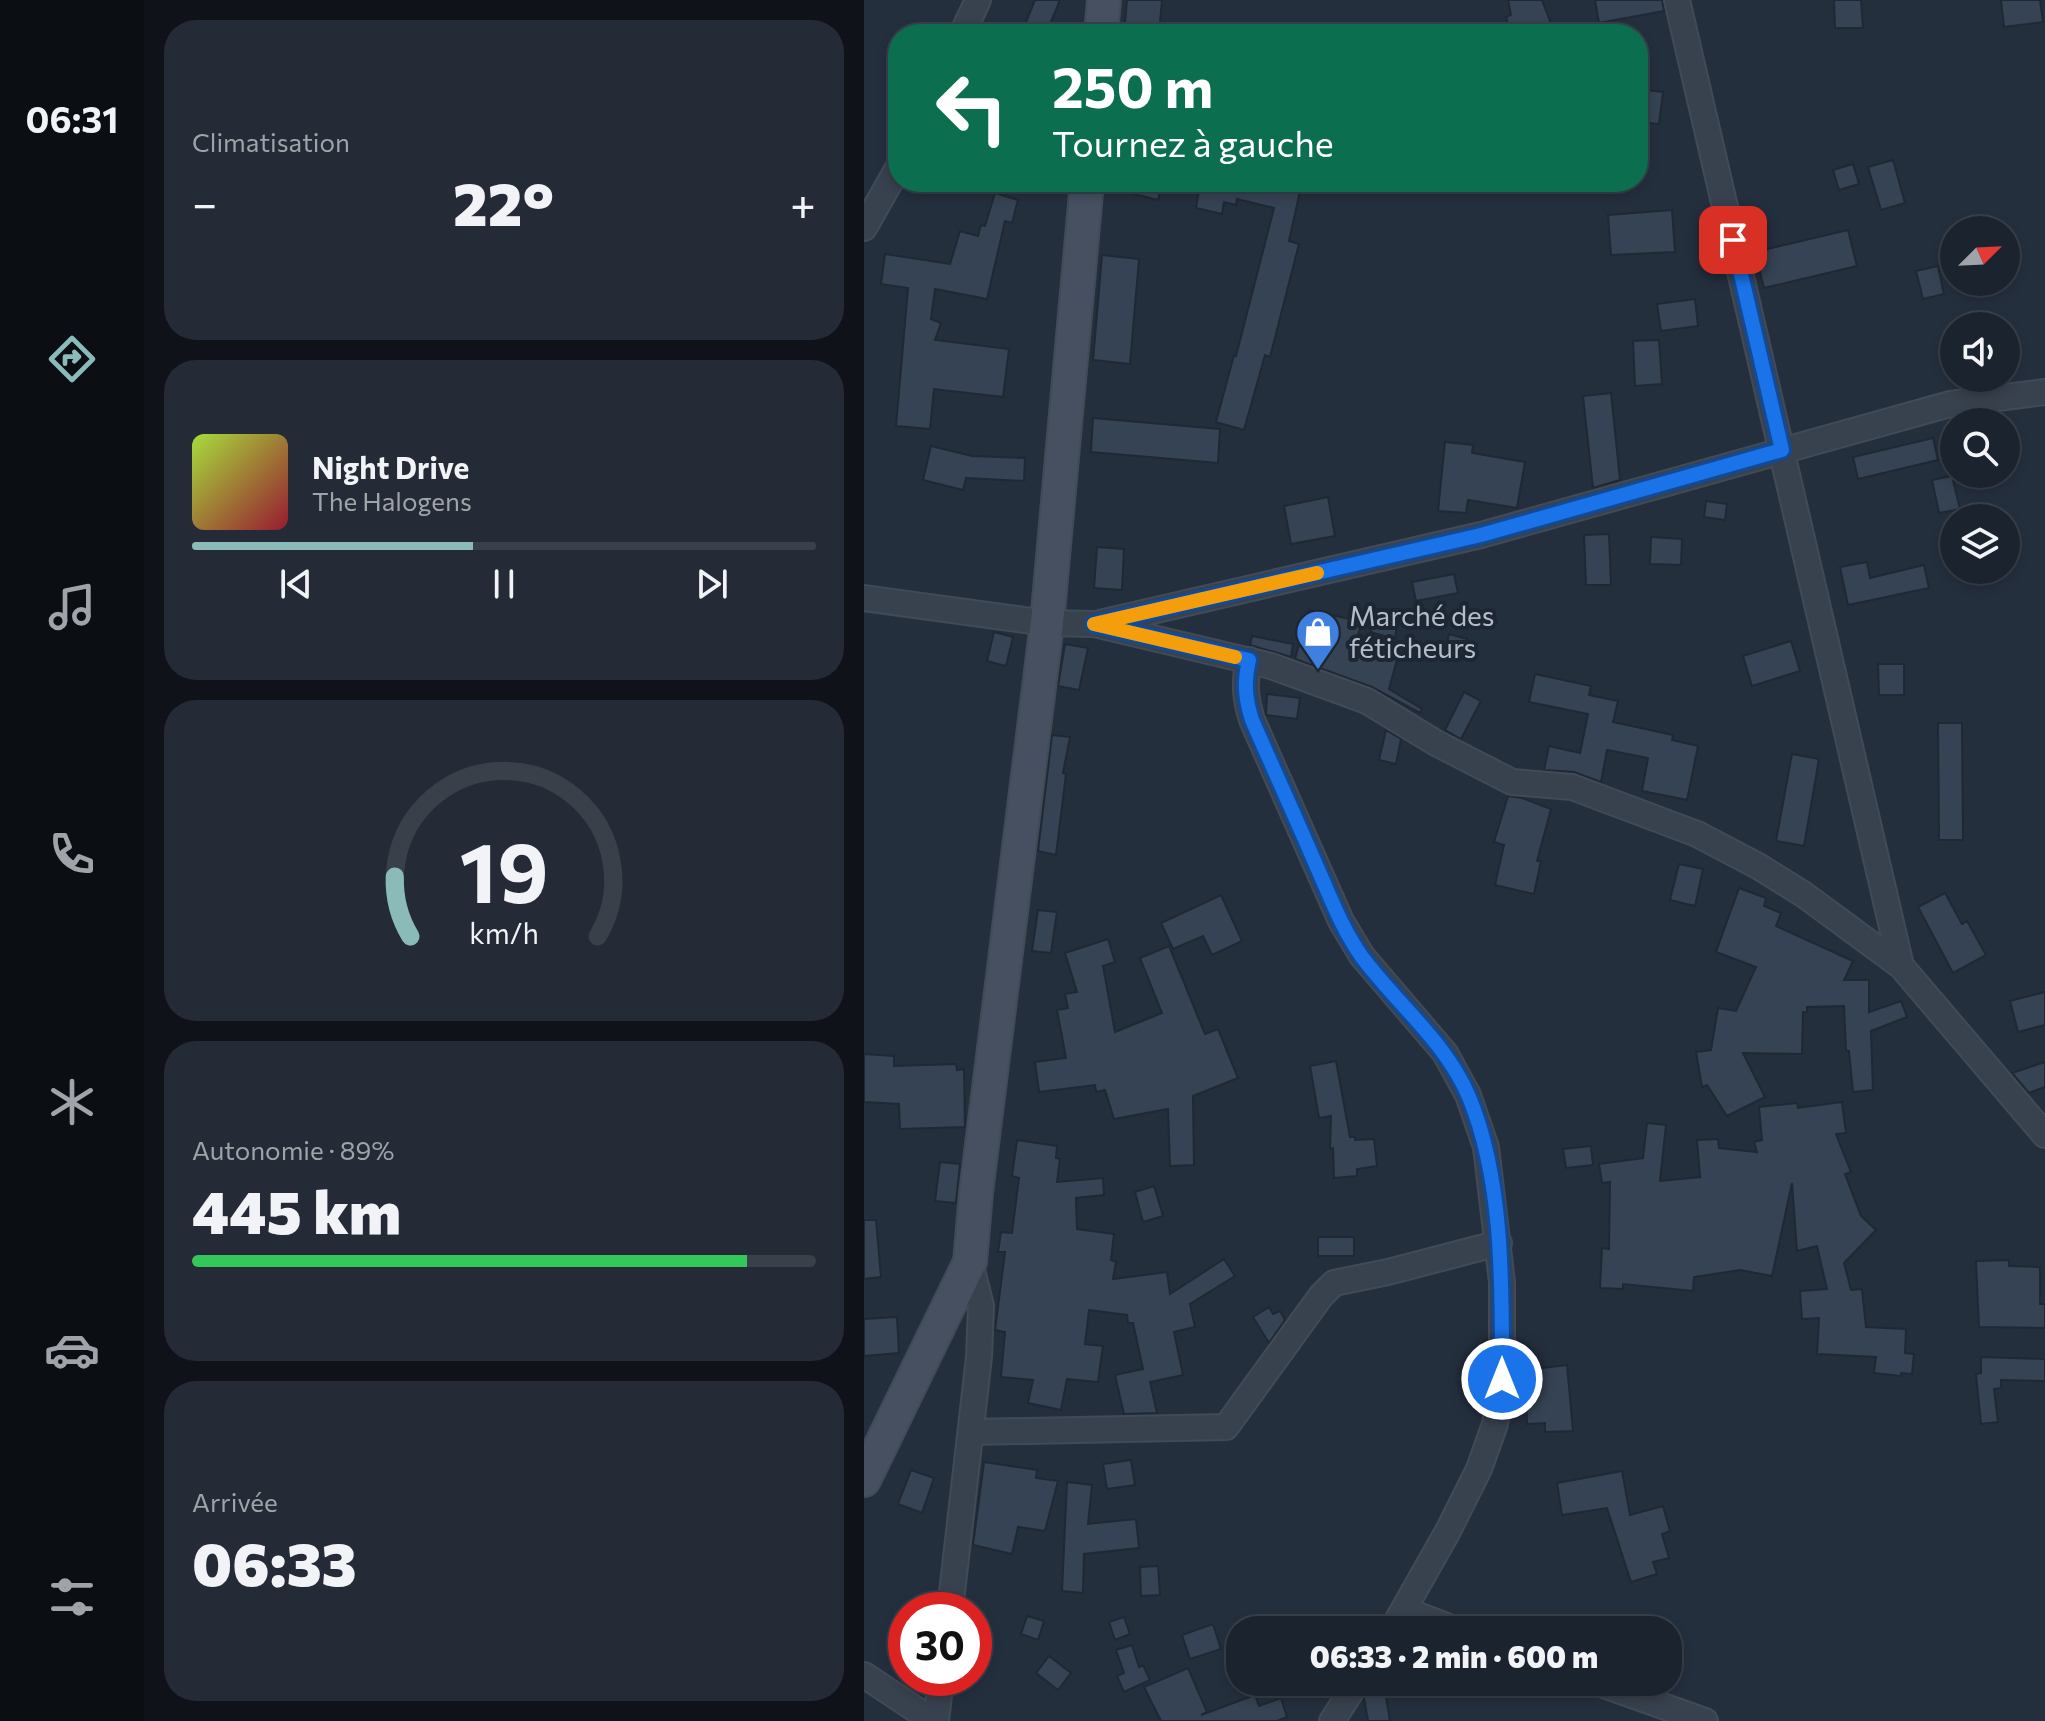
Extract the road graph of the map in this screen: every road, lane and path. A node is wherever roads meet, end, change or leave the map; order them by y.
1 (978, 0) edge
2 (1104, 0) edge
3 (1677, 0) edge
4 (967, 24) edge
5 (1102, 24) edge
6 (888, 186) edge
7 (1086, 192) edge
8 (864, 228) edge
9 (2045, 392) edge
10 (1782, 450) junction
11 (864, 598) edge
12 (1047, 623) junction
13 (1094, 624) junction
14 (1249, 660) junction
15 (1901, 966) junction
16 (2045, 1135) edge
17 (1499, 1243) junction
18 (970, 1262) junction
19 (972, 1432) junction
20 (864, 1480) edge
21 (952, 1592) edge
22 (1400, 1616) edge
23 (864, 1675) edge
24 (938, 1696) edge
25 (1348, 1696) edge
26 (1634, 1696) edge
27 (934, 1721) edge
28 (1332, 1721) edge
29 (1705, 1721) edge

1 - 4 street
2 - 5 street
3 - 10 street
6 - 8 street
7 - 12 street
9 - 10 street
10 - 13 street
10 - 15 street
11 - 12 street
12 - 13 street
12 - 18 street
13 - 14 street
14 - 15 street
14 - 17 street
15 - 16 street
17 - 19 street
17 - 22 street
18 - 19 street
18 - 20 street
19 - 21 street
23 - 27 street
24 - 27 street
25 - 28 street
26 - 29 street

